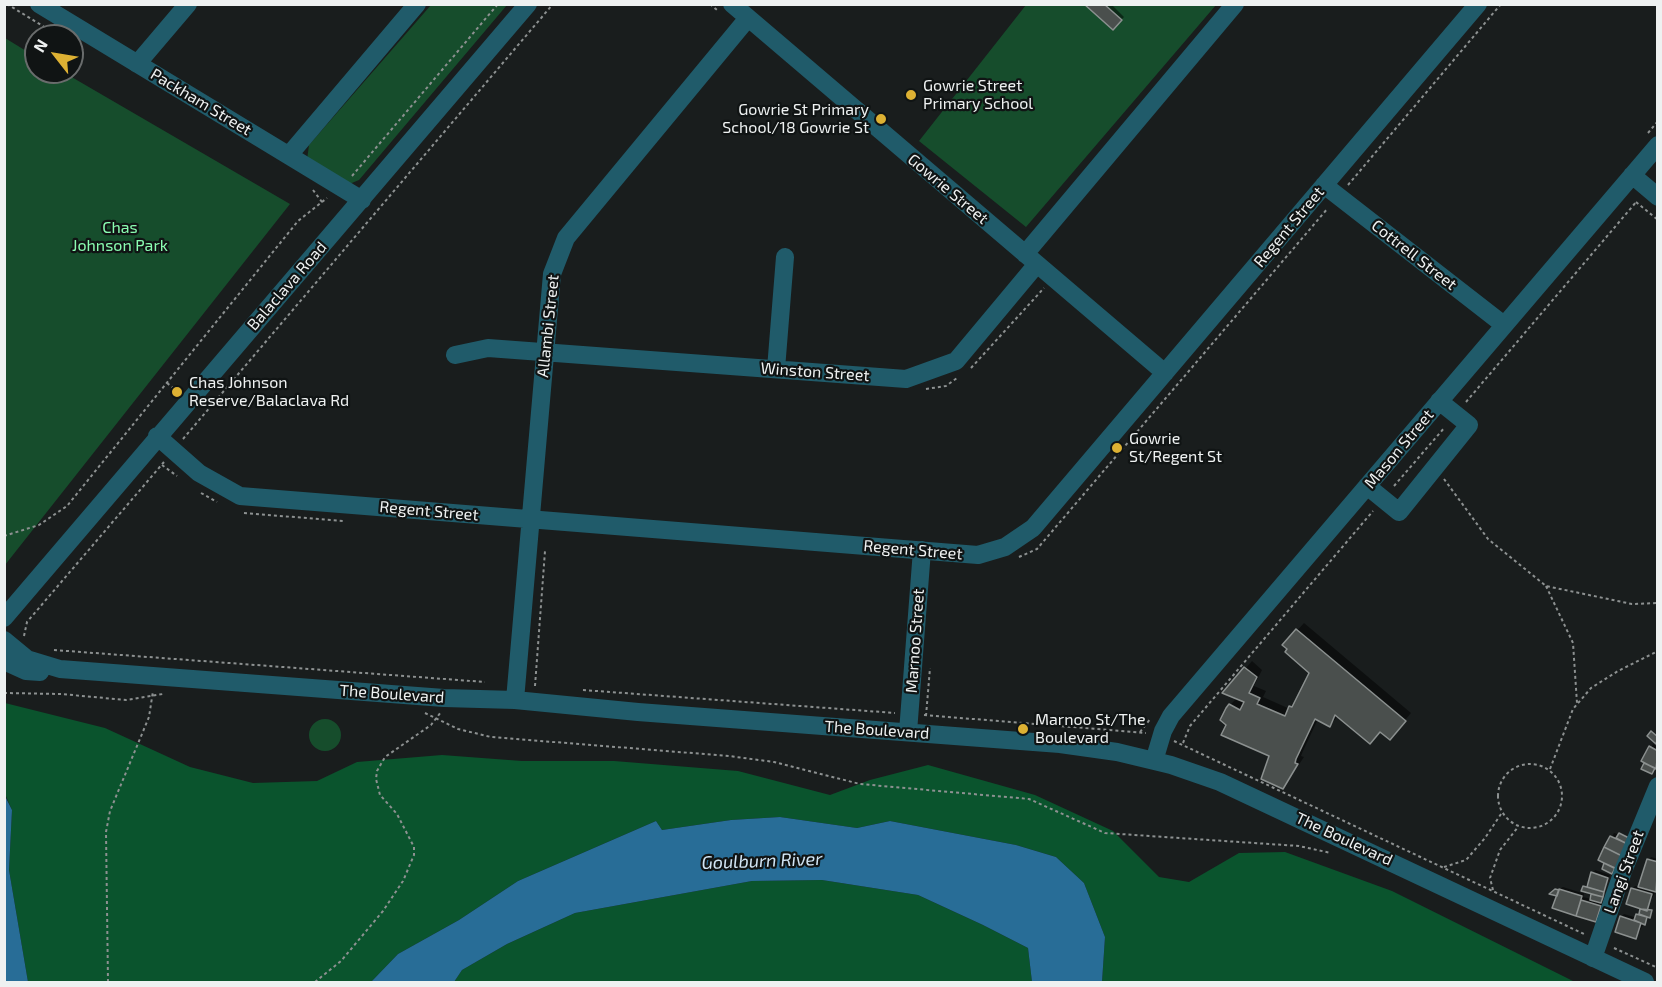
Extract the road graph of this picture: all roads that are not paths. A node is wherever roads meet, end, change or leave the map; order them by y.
1 (39, 4) edge
2 (188, 4) edge
3 (417, 4) edge
4 (528, 4) edge
5 (732, 4) edge
6 (1235, 4) edge
7 (1478, 4) edge
8 (748, 18) junction
9 (137, 64) junction
10 (1658, 145) edge
11 (289, 155) junction
12 (1632, 175) junction
13 (1331, 190) junction
14 (1647, 196) edge
15 (362, 201) junction
16 (785, 257) dead end
17 (1031, 259) junction
18 (1504, 325) junction
19 (545, 352) junction
20 (455, 355) dead end
21 (776, 369) junction
22 (1165, 373) junction
23 (1439, 401) junction
24 (158, 436) junction
25 (1367, 486) junction
26 (530, 519) junction
27 (922, 550) junction
28 (47, 567) junction
29 (4, 593) edge
30 (4, 618) edge
31 (4, 640) edge
32 (4, 661) edge
33 (60, 669) junction
34 (515, 692) junction
35 (909, 723) junction
36 (1154, 761) junction
37 (1658, 786) edge
38 (1596, 949) junction
39 (1645, 982) edge

1 - 9 street, Packham Street
2 - 9 street
3 - 11 street
4 - 15 street, Balaclava Road
5 - 8 street, Gowrie Street
6 - 17 street, Winston Street
7 - 13 street, Regent Street
8 - 17 street, Gowrie Street
8 - 19 street, Allambi Street
9 - 11 street, Packham Street
10 - 12 street, Mason Street
11 - 15 street, Packham Street
12 - 14 street
12 - 18 street, Mason Street
13 - 18 street, Cottrell Street
13 - 22 street, Regent Street
15 - 24 street, Balaclava Road
16 - 21 street
17 - 21 street, Winston Street
17 - 22 street, Gowrie Street
18 - 23 street, Mason Street
19 - 20 street, Winston Street
19 - 21 street, Winston Street
19 - 26 street, Allambi Street
22 - 27 street, Regent Street
23 - 25 street, Mason Street
23 - 25 street
24 - 26 street, Regent Street
24 - 28 street, Balaclava Road
25 - 36 street, Mason Street
26 - 27 street, Regent Street
26 - 34 street, Allambi Street
27 - 35 street, Marnoo Street
28 - 29 street, Balaclava Road
28 - 30 street, Balaclava Road
31 - 33 street, The Boulevard
32 - 33 street, The Boulevard
33 - 34 street, The Boulevard
34 - 35 street, The Boulevard
35 - 36 street, The Boulevard
36 - 38 street, The Boulevard
37 - 38 street, Langi Street
38 - 39 street, The Boulevard

